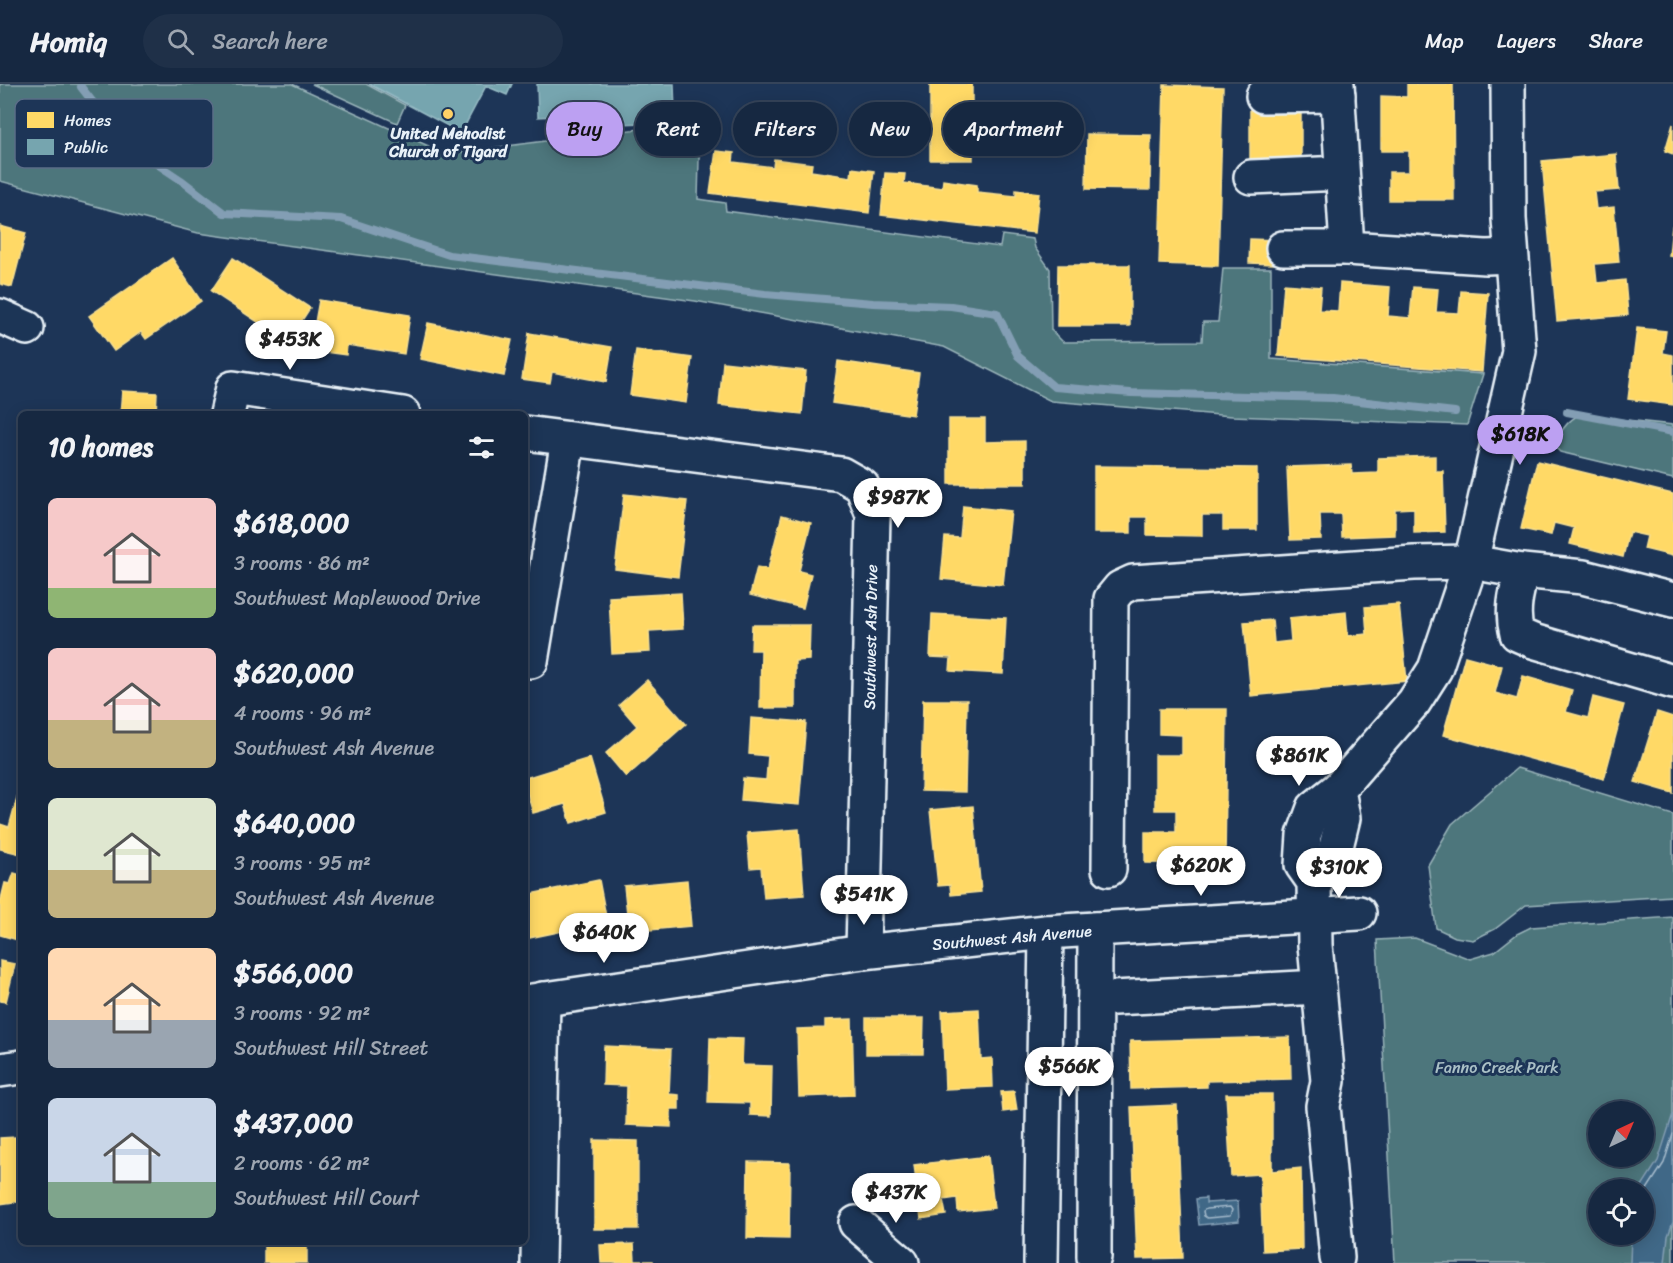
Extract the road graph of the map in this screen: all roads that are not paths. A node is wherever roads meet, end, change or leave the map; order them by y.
1 (1508, 84) edge
2 (1338, 89) edge
3 (1263, 96) dead end
4 (1342, 173) junction
5 (1251, 177) dead end
6 (1283, 248) dead end
7 (1347, 248) junction
8 (1511, 256) junction
9 (228, 411) edge
10 (383, 411) edge
11 (528, 433) edge
12 (568, 440) junction
13 (1472, 562) junction
14 (1522, 571) junction
15 (1673, 600) edge
16 (531, 661) dead end
17 (1673, 682) edge
18 (1108, 868) dead end
19 (1359, 913) dead end
20 (1314, 916) junction
21 (1095, 929) junction
22 (1046, 932) junction
23 (863, 952) junction
24 (1319, 987) junction
25 (1095, 999) junction
26 (534, 1000) edge
27 (18, 1067) edge
28 (0, 1070) edge
29 (532, 1201) edge
30 (856, 1223) dead end
31 (1094, 1257) dead end
32 (1337, 1258) dead end
33 (538, 1263) edge
34 (903, 1263) edge
35 (1041, 1263) edge

1 - 8 street
2 - 3 street
2 - 4 street
4 - 5 street
4 - 7 street
6 - 7 street
7 - 8 street
8 - 13 street
9 - 10 street
11 - 12 street, Southwest Ash Drive
12 - 16 street
12 - 23 street, Southwest Ash Drive
13 - 14 street
13 - 18 street
13 - 20 street
14 - 15 street
14 - 17 street
19 - 20 street, Southwest Ash Avenue
20 - 21 street, Southwest Ash Avenue
20 - 24 street
21 - 22 street, Southwest Ash Avenue
21 - 25 street
22 - 23 street, Southwest Ash Avenue
22 - 35 street
23 - 26 street, Southwest Ash Avenue
24 - 25 street
24 - 32 street
25 - 31 street
26 - 29 street
27 - 28 street
29 - 33 street
30 - 34 street

